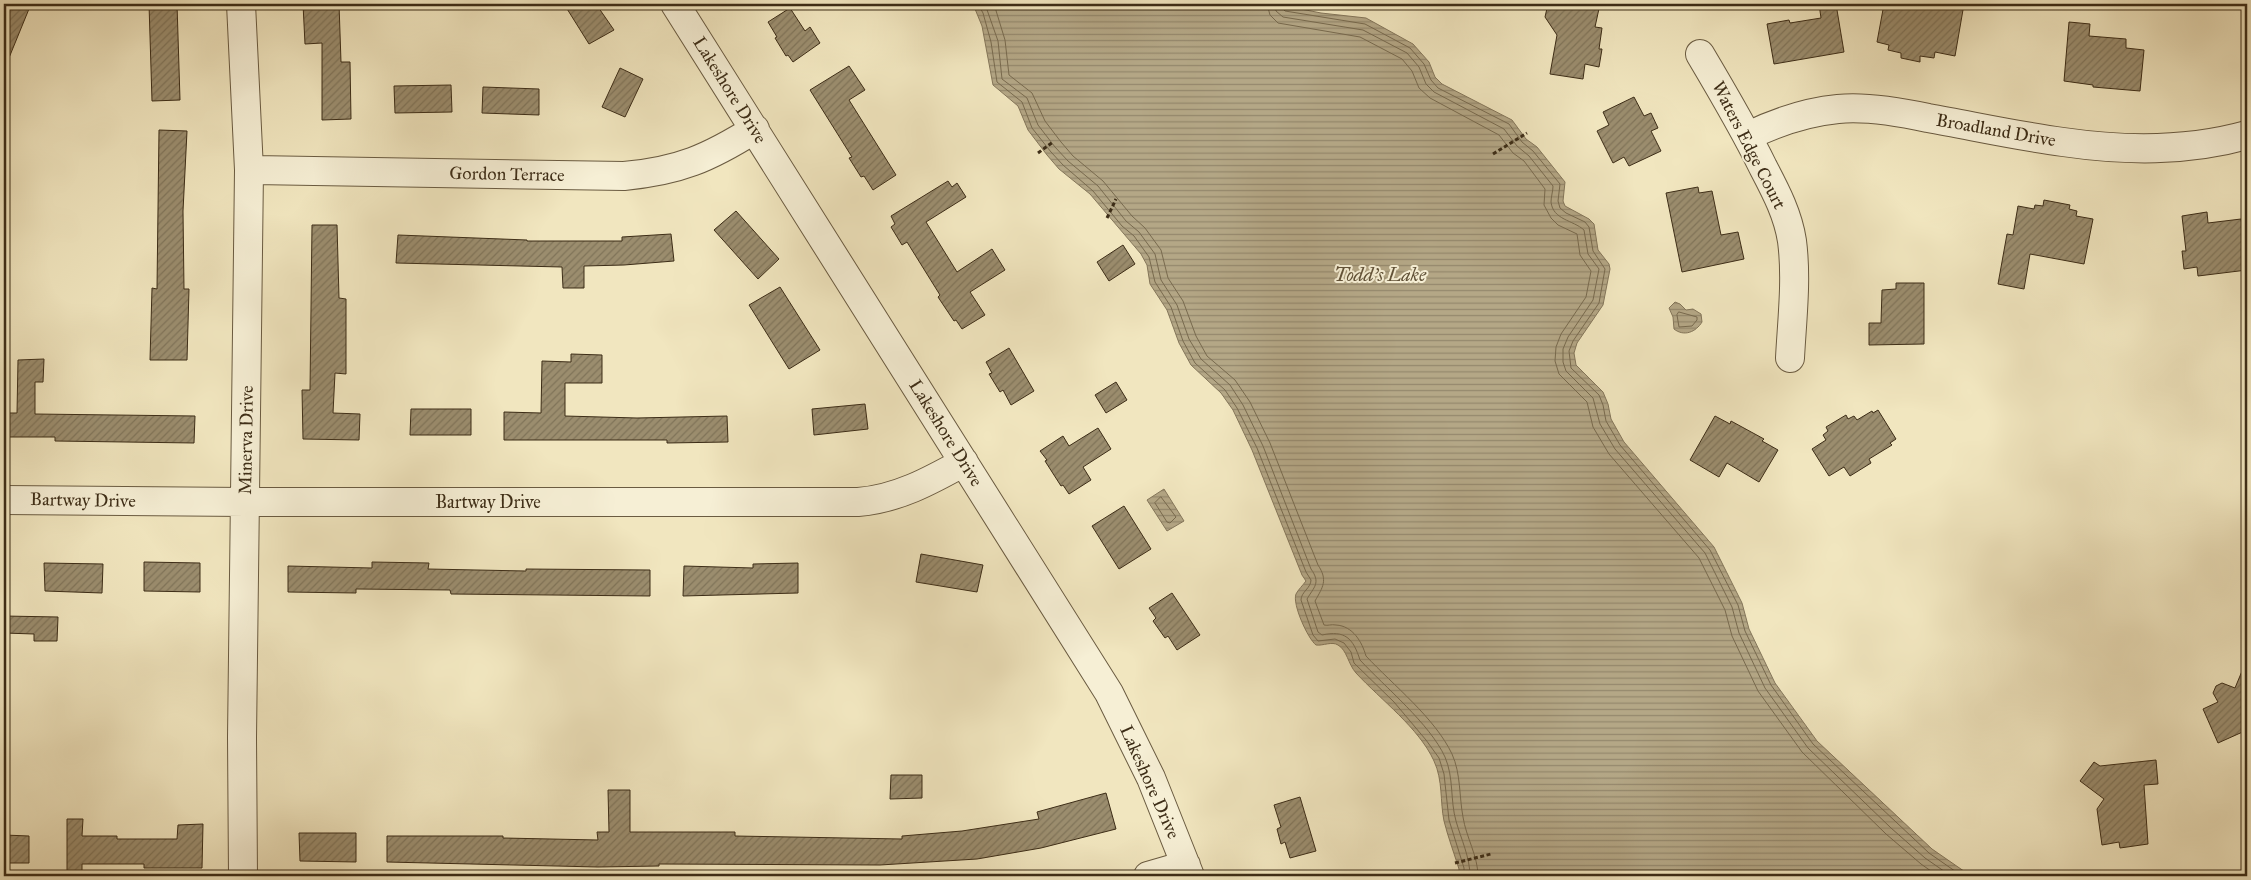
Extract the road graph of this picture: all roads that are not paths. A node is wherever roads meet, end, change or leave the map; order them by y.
1 (241, 4) edge
2 (675, 4) edge
3 (1700, 54) dead end
4 (755, 128) junction
5 (2247, 135) edge
6 (1748, 136) junction
7 (249, 170) junction
8 (1790, 358) dead end
9 (964, 462) junction
10 (4, 500) edge
11 (245, 502) junction
12 (1188, 871) edge
13 (243, 876) edge
14 (1148, 876) edge

1 - 7 street, Minerva Drive
2 - 4 street, Lakeshore Drive
3 - 6 street, Waters Edge Court
4 - 7 street, Gordon Terrace
4 - 9 street, Lakeshore Drive
5 - 6 street, Broadland Drive
6 - 8 street, Waters Edge Court
7 - 11 street, Minerva Drive
9 - 11 street, Bartway Drive
9 - 12 street, Lakeshore Drive
10 - 11 street, Bartway Drive
11 - 13 street, Minerva Drive
12 - 14 street

